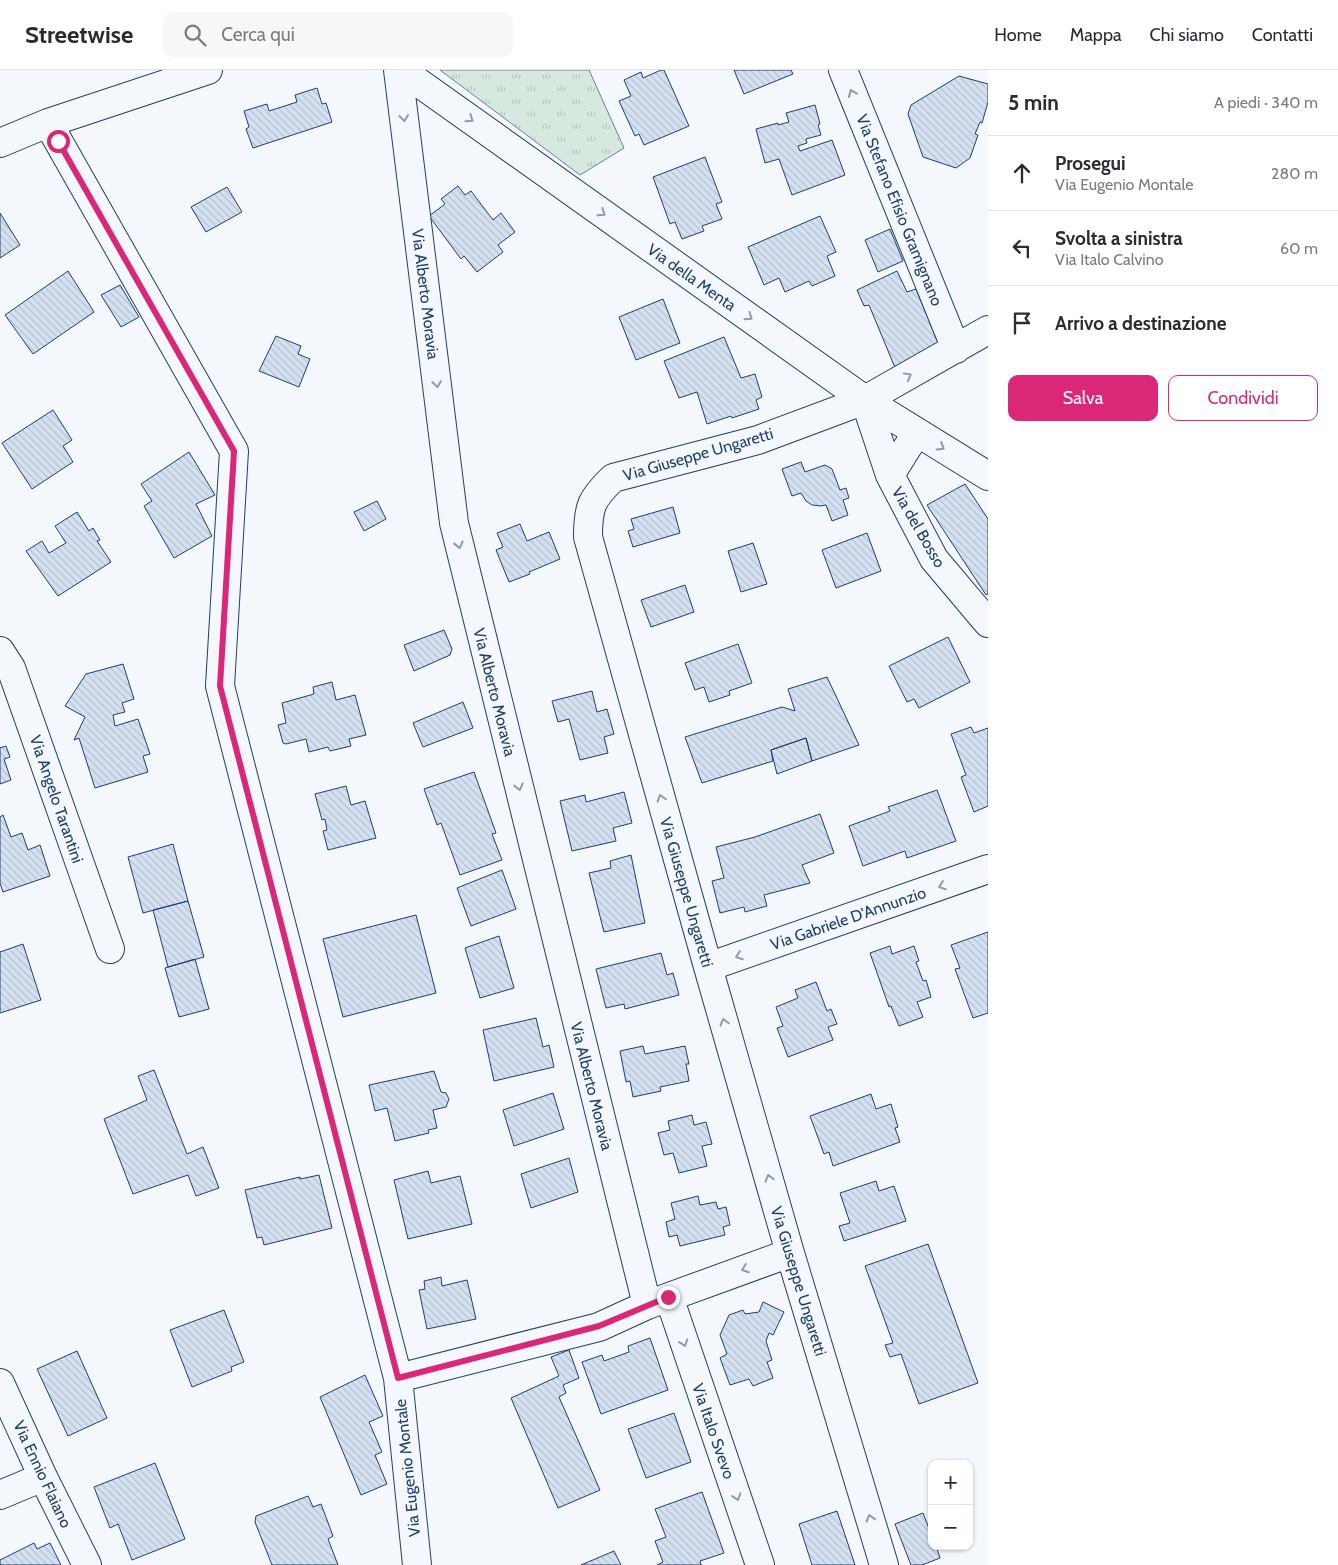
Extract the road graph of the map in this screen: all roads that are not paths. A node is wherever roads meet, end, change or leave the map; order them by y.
1 (208, 70) edge
2 (400, 70) edge
3 (843, 70) edge
4 (48, 123) junction
5 (0, 143) edge
6 (988, 330) edge
7 (956, 349) junction
8 (866, 400) junction
9 (917, 432) junction
10 (890, 475) junction
11 (988, 476) edge
12 (988, 623) edge
13 (0, 650) edge
14 (988, 870) edge
15 (110, 949) dead end
16 (708, 967) junction
17 (790, 1253) junction
18 (658, 1301) junction
19 (398, 1378) junction
20 (0, 1383) edge
21 (43, 1477) junction
22 (0, 1495) edge
23 (87, 1565) edge
24 (417, 1565) edge
25 (760, 1565) edge
26 (884, 1565) edge

1 - 4 street
2 -> 8 street, Via della Menta
2 -> 18 street, Via Alberto Moravia
7 -> 3 street, Via Stefano Efisio Gramignano
4 - 5 street
4 - 19 street, Via Eugenio Montale
6 - 7 street, Via Giuseppe Ungaretti
8 -> 7 street, Via Giuseppe Ungaretti
8 - 9 street, Via della Menta
8 - 10 street, Via del Bosso
16 -> 8 street, Via Giuseppe Ungaretti
9 - 10 street, Via del Bosso
9 -> 11 street, Via della Menta
10 - 12 street, Via del Bosso
13 - 15 street, Via Angelo Tarantini
14 -> 16 street, Via Gabriele D'Annunzio
17 -> 16 street, Via Giuseppe Ungaretti
17 -> 18 street
26 -> 17 street, Via Giuseppe Ungaretti
18 - 19 street
18 -> 25 street, Via Italo Svevo
19 - 24 street, Via Eugenio Montale
20 - 21 street, Via Ennio Flaiano
21 - 22 street
21 - 23 street, Via Ennio Flaiano

